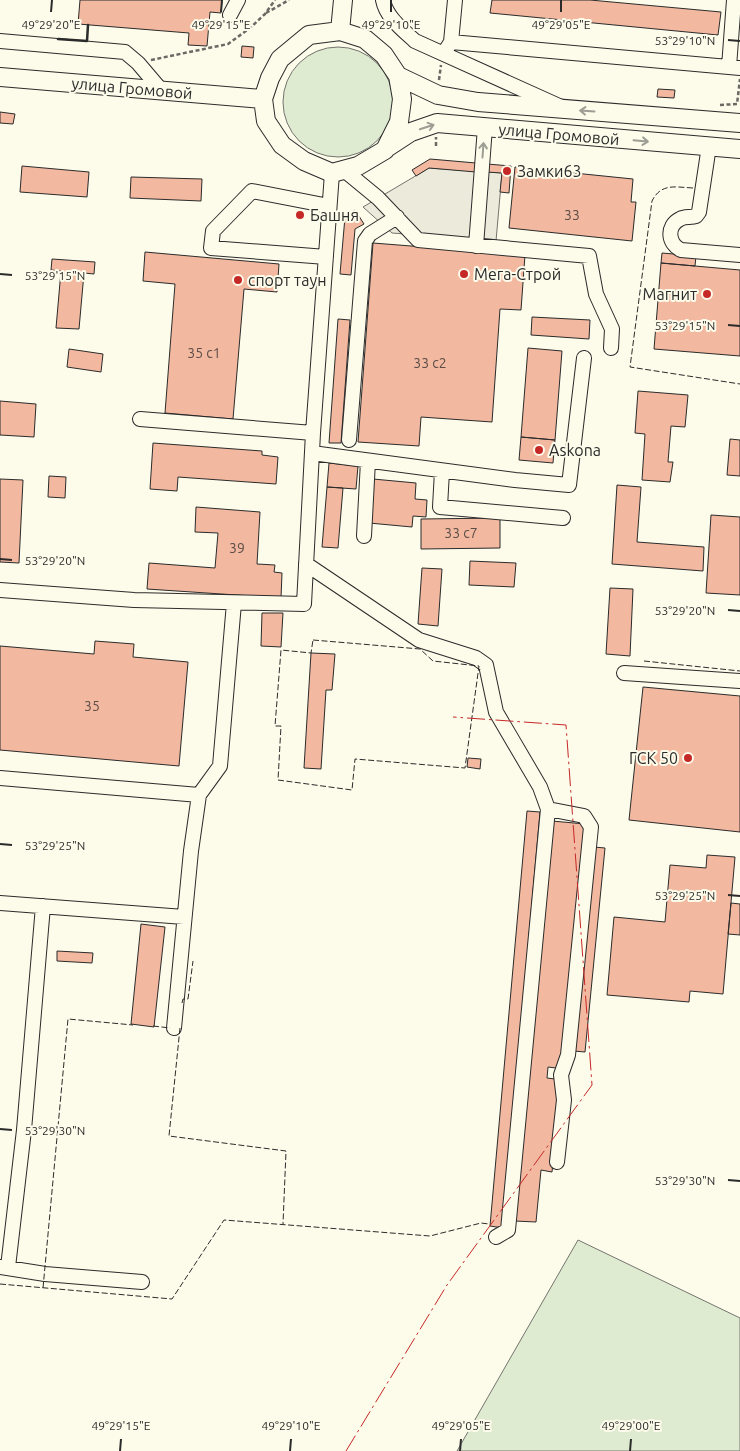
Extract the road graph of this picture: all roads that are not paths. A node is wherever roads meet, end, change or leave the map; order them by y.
1 (238, 0) edge
2 (343, 0) edge
3 (383, 0) edge
4 (456, 0) edge
5 (734, 0) edge
6 (230, 15) dead end
7 (340, 31) junction
8 (0, 41) edge
9 (448, 47) junction
10 (734, 68) edge
11 (398, 76) junction
12 (0, 77) edge
13 (161, 90) junction
14 (263, 99) junction
15 (564, 109) junction
16 (740, 122) edge
17 (485, 128) junction
18 (709, 146) junction
19 (740, 149) edge
20 (385, 150) junction
21 (338, 171) junction
22 (329, 206) junction
23 (397, 217) junction
24 (476, 246) junction
25 (740, 255) edge
26 (326, 257) junction
27 (611, 348) dead end
28 (584, 358) dead end
29 (140, 420) dead end
30 (313, 433) junction
31 (349, 440) dead end
32 (312, 454) junction
33 (368, 461) junction
34 (442, 471) junction
35 (563, 518) dead end
36 (364, 536) dead end
37 (306, 564) junction
38 (0, 590) edge
39 (234, 603) junction
40 (624, 673) dead end
41 (740, 681) edge
42 (0, 778) edge
43 (200, 795) junction
44 (548, 809) junction
45 (0, 903) edge
46 (43, 906) junction
47 (184, 917) junction
48 (174, 1028) dead end
49 (558, 1162) dead end
50 (496, 1237) dead end
51 (4, 1267) edge
52 (142, 1282) dead end

1 - 6 street
2 - 7 main road
3 - 9 street
4 - 9 street
5 - 10 street
7 - 11 main road
7 - 14 main road
8 - 13 street
9 - 10 street
9 - 15 street
11 - 15 main road, улица Громовой
11 - 20 main road
12 - 13 main road, улица Громовой
13 - 14 main road, улица Громовой
14 - 21 main road
16 -> 15 main road, улица Громовой
17 -> 18 main road, улица Громовой
20 -> 17 main road, улица Громовой
24 -> 17 street
18 - 19 main road, улица Громовой
18 - 25 street
20 - 21 main road
21 - 22 street
21 - 23 street
22 - 26 street
22 - 26 street
23 - 24 street
23 - 31 street
24 - 27 street
26 - 30 street
28 - 34 street
29 - 30 street
30 - 32 street
32 - 33 street
32 - 37 street
33 - 34 street
33 - 36 street
34 - 35 street
37 - 39 street
37 - 44 street
38 - 39 street
39 - 43 street
40 - 41 street
42 - 43 street
43 - 47 street
44 - 49 street
44 - 50 street
45 - 46 street
46 - 47 street
46 - 51 street
47 - 48 street
51 - 52 street

